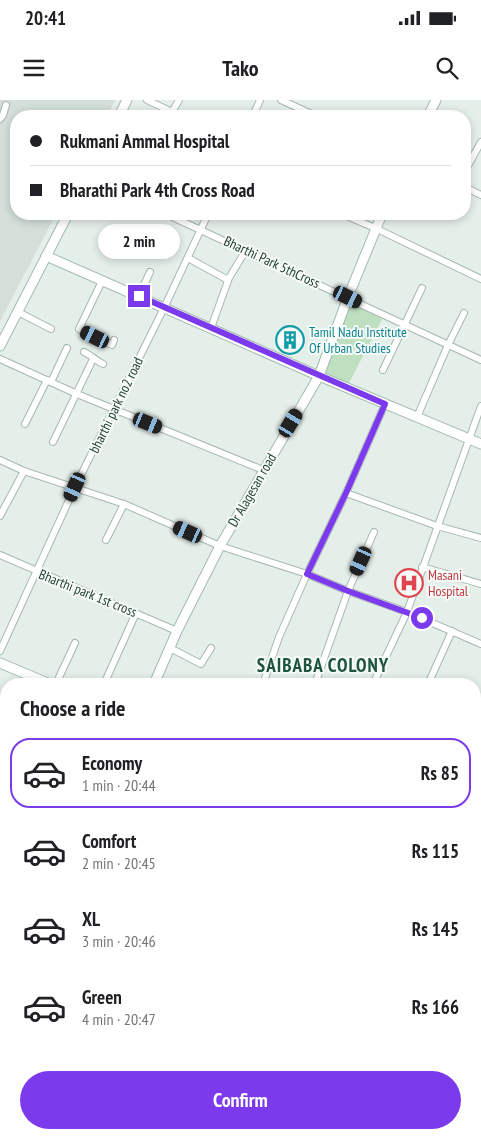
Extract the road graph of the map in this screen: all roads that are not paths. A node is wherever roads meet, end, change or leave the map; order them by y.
1 (147, 100) edge
2 (281, 100) edge
3 (6, 105) dead end
4 (168, 110) edge
5 (303, 110) edge
6 (0, 119) edge
7 (481, 142) edge
8 (471, 160) edge
9 (65, 220) edge
10 (180, 220) edge
11 (205, 220) edge
12 (356, 220) edge
13 (379, 220) edge
14 (375, 228) junction
15 (201, 229) junction
16 (246, 250) junction
17 (46, 256) junction
18 (188, 258) junction
19 (150, 272) dead end
20 (481, 279) edge
21 (228, 280) junction
22 (102, 281) junction
23 (422, 288) dead end
24 (139, 296) junction
25 (348, 297) junction
26 (164, 308) junction
27 (18, 312) junction
28 (464, 313) dead end
29 (404, 324) junction
30 (211, 328) junction
31 (51, 329) dead end
32 (114, 340) dead end
33 (448, 345) junction
34 (0, 346) edge
35 (67, 348) dead end
36 (84, 352) dead end
37 (0, 359) edge
38 (93, 359) junction
39 (481, 360) edge
40 (103, 364) dead end
41 (383, 370) dead end
42 (319, 376) junction
43 (49, 381) junction
44 (76, 394) junction
45 (385, 404) junction
46 (481, 406) edge
47 (115, 409) junction
48 (417, 417) junction
49 (25, 424) dead end
50 (468, 439) junction
51 (53, 442) dead end
52 (481, 444) edge
53 (0, 460) edge
54 (263, 470) junction
55 (24, 471) junction
56 (75, 487) junction
57 (346, 493) junction
58 (124, 504) junction
59 (0, 516) edge
60 (437, 526) junction
61 (374, 532) dead end
62 (481, 538) edge
63 (106, 540) dead end
64 (220, 546) junction
65 (0, 555) edge
66 (422, 567) junction
67 (37, 572) junction
68 (307, 574) junction
69 (481, 584) edge
70 (348, 591) junction
71 (407, 612) junction
72 (136, 613) junction
73 (177, 631) junction
74 (452, 631) junction
75 (75, 643) dead end
76 (481, 644) edge
77 (170, 648) junction
78 (212, 648) dead end
79 (0, 651) edge
80 (0, 663) edge
81 (36, 678) edge
82 (59, 678) edge
83 (107, 678) edge
84 (157, 678) edge
85 (265, 678) edge
86 (317, 678) edge
87 (376, 678) edge
88 (431, 678) edge

1 - 4 street
2 - 5 street
3 - 6 street
7 - 8 street
9 - 17 street
10 - 15 street, Bharthi Park 5thCross
11 - 15 street, bharthi park no2 road
12 - 14 street
13 - 14 street, Dr Alagesan road
14 - 20 street
14 - 25 street, Dr Alagesan road
15 - 16 street, Bharthi Park 5thCross
15 - 18 street, bharthi park no2 road
16 - 21 street
16 - 25 street, Bharthi Park 5thCross
17 - 22 street
17 - 27 street
18 - 21 street
18 - 26 street, bharthi park no2 road
19 - 24 street
21 - 30 street
22 - 24 street
22 - 32 street
23 - 29 street
24 - 26 street
25 - 29 street, Bharthi Park 5thCross
25 - 42 street, Dr Alagesan road
26 - 30 street
26 - 47 street, bharthi park no2 road
27 - 31 street
27 - 34 street
28 - 33 street
29 - 33 street, Bharthi Park 5thCross
29 - 41 street
30 - 42 street
33 - 39 street, Bharthi Park 5thCross
33 - 48 street
35 - 43 street
36 - 38 street
37 - 43 street
38 - 40 street
38 - 44 street
42 - 45 street
42 - 54 street, Dr Alagesan road
43 - 44 street
43 - 49 street
44 - 47 street
44 - 51 street
45 - 48 street
45 - 57 street
46 - 50 street
47 - 54 street
47 - 56 street, bharthi park no2 road
48 - 50 street
50 - 52 street
50 - 60 street
53 - 55 street
54 - 64 street, Dr Alagesan road
55 - 56 street
55 - 59 street
56 - 58 street
56 - 67 street, bharthi park no2 road
57 - 60 street
57 - 68 street
58 - 63 street
58 - 64 street
60 - 62 street
60 - 66 street
61 - 70 street
64 - 68 street
64 - 73 street, Dr Alagesan road
65 - 67 street, Bharthi park 1st cross
66 - 69 street
66 - 71 street
67 - 72 street, Bharthi park 1st cross
67 - 79 street, bharthi park no2 road
68 - 70 street
68 - 85 street
70 - 71 street
70 - 86 street
71 - 74 street
71 - 87 street
72 - 73 street, Bharthi park 1st cross
72 - 83 street
73 - 77 street, Dr Alagesan road
74 - 76 street
74 - 88 street
75 - 82 street
77 - 78 street
77 - 84 street, Dr Alagesan road
80 - 81 street

